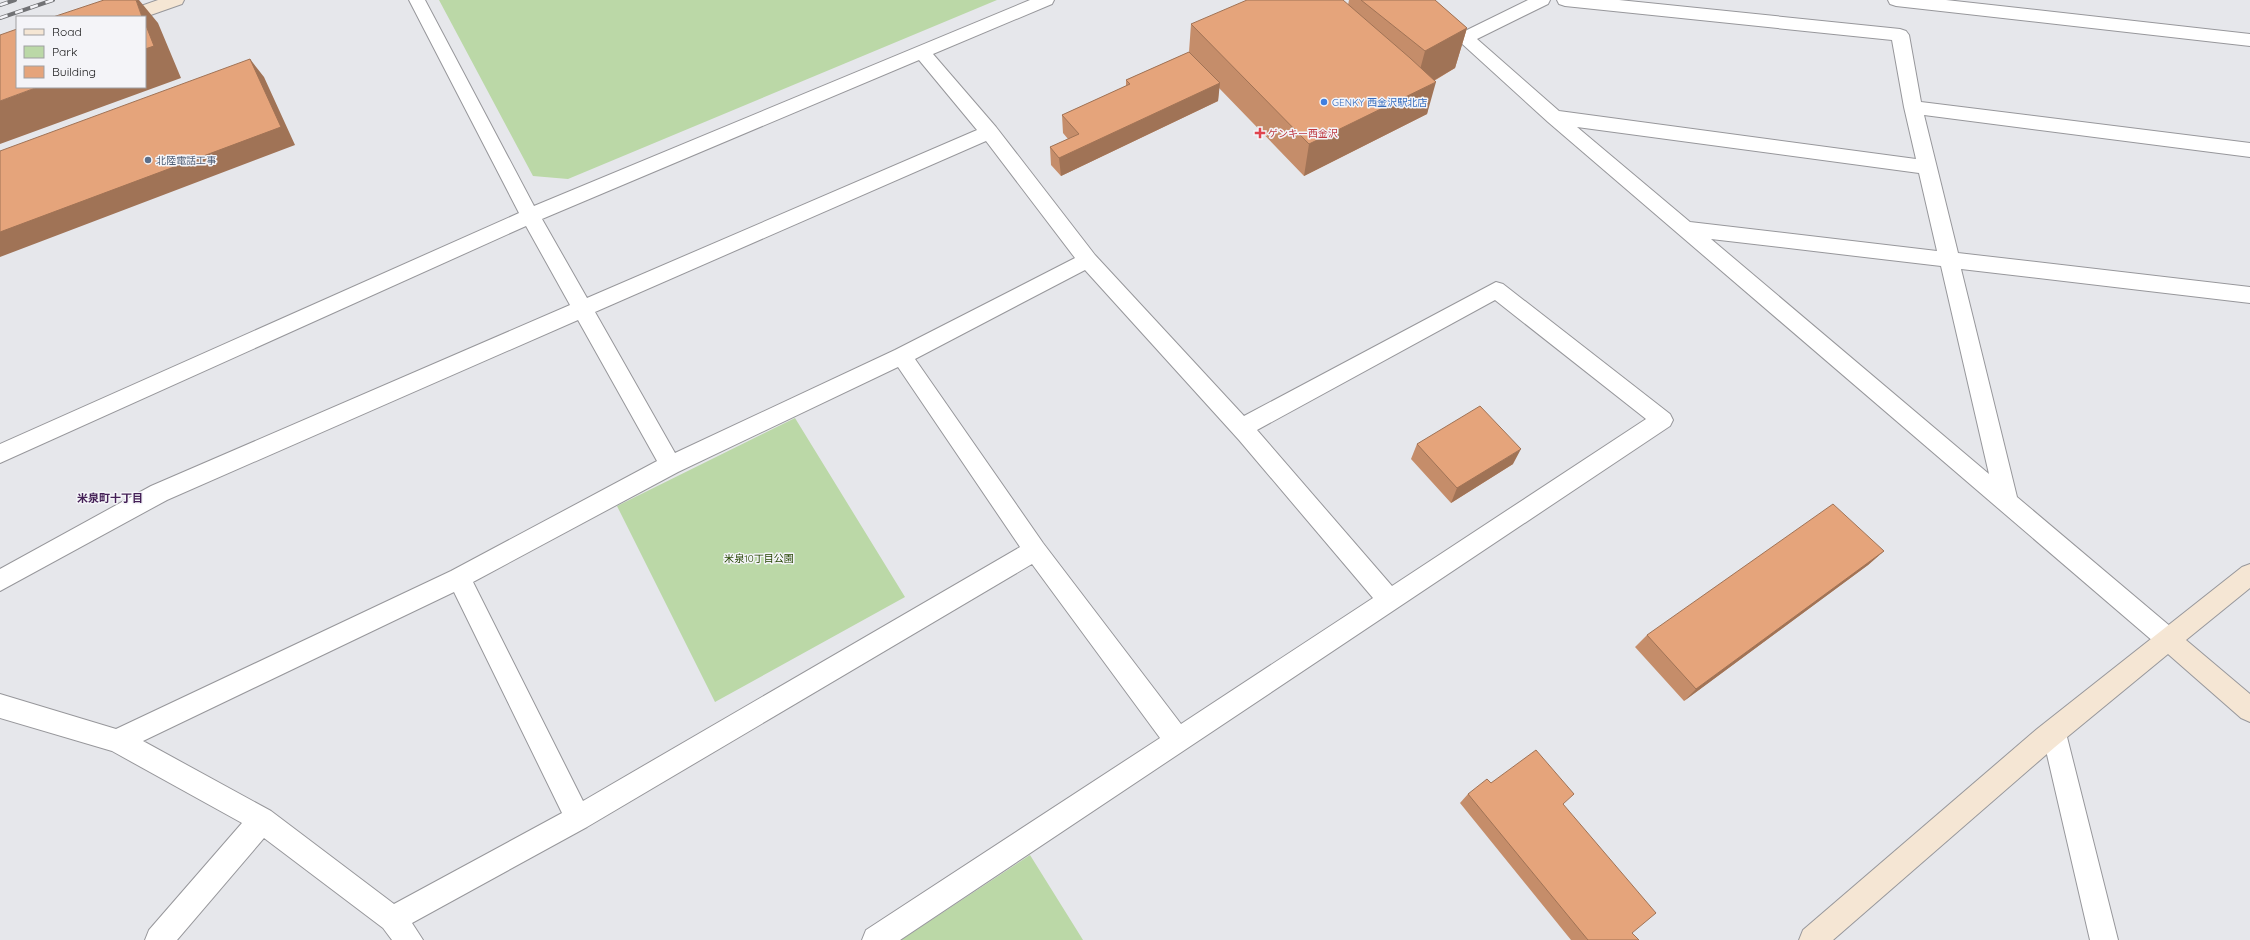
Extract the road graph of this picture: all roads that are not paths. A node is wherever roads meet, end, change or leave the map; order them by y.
1 (176, 0) edge
2 (417, 0) edge
3 (1046, 0) edge
4 (1422, 0) edge
5 (1542, 0) edge
6 (1565, 0) edge
7 (1718, 9) edge
8 (1897, 14) edge
9 (130, 16) edge
10 (1465, 38) junction
11 (2250, 40) edge
12 (922, 52) junction
13 (1913, 107) junction
14 (1554, 117) junction
15 (989, 132) junction
16 (2250, 150) edge
17 (1927, 167) junction
18 (530, 216) junction
19 (1688, 229) junction
20 (1088, 260) junction
21 (1948, 261) junction
22 (2250, 295) edge
23 (582, 308) junction
24 (902, 356) junction
25 (1249, 436) junction
26 (0, 454) edge
27 (670, 465) junction
28 (2007, 502) junction
29 (1035, 550) junction
30 (2250, 574) edge
31 (459, 578) junction
32 (0, 581) edge
33 (1390, 600) junction
34 (2169, 640) junction
35 (0, 706) edge
36 (2250, 710) edge
37 (2054, 732) junction
38 (1178, 741) junction
39 (117, 742) junction
40 (578, 818) junction
41 (262, 820) junction
42 (392, 919) junction
43 (159, 940) edge
44 (410, 940) edge
45 (876, 940) edge
46 (1813, 940) edge
47 (2104, 940) edge

1 - 9 street
2 - 18 street
3 - 12 street
4 - 10 street
5 - 10 street
6 - 7 street
7 - 8 street
8 - 11 street
8 - 13 street
10 - 14 street
12 - 15 street
12 - 18 street
13 - 16 street
13 - 17 street
14 - 17 street
14 - 19 street
15 - 20 street
15 - 23 street
17 - 21 street
18 - 23 street
18 - 26 street
19 - 21 street
19 - 28 street
20 - 24 street
20 - 25 street
21 - 22 street
21 - 28 street
23 - 27 street
23 - 32 street
24 - 27 street
24 - 29 street
25 - 33 street
25 - 33 street
27 - 31 street
28 - 34 street
29 - 38 street
29 - 40 street
30 - 34 street
31 - 39 street
31 - 40 street
33 - 38 street
34 - 36 street
34 - 37 street
35 - 39 street
37 - 46 street
37 - 47 street
38 - 45 street
39 - 41 street
40 - 42 street
41 - 42 street
41 - 43 street
42 - 44 street

